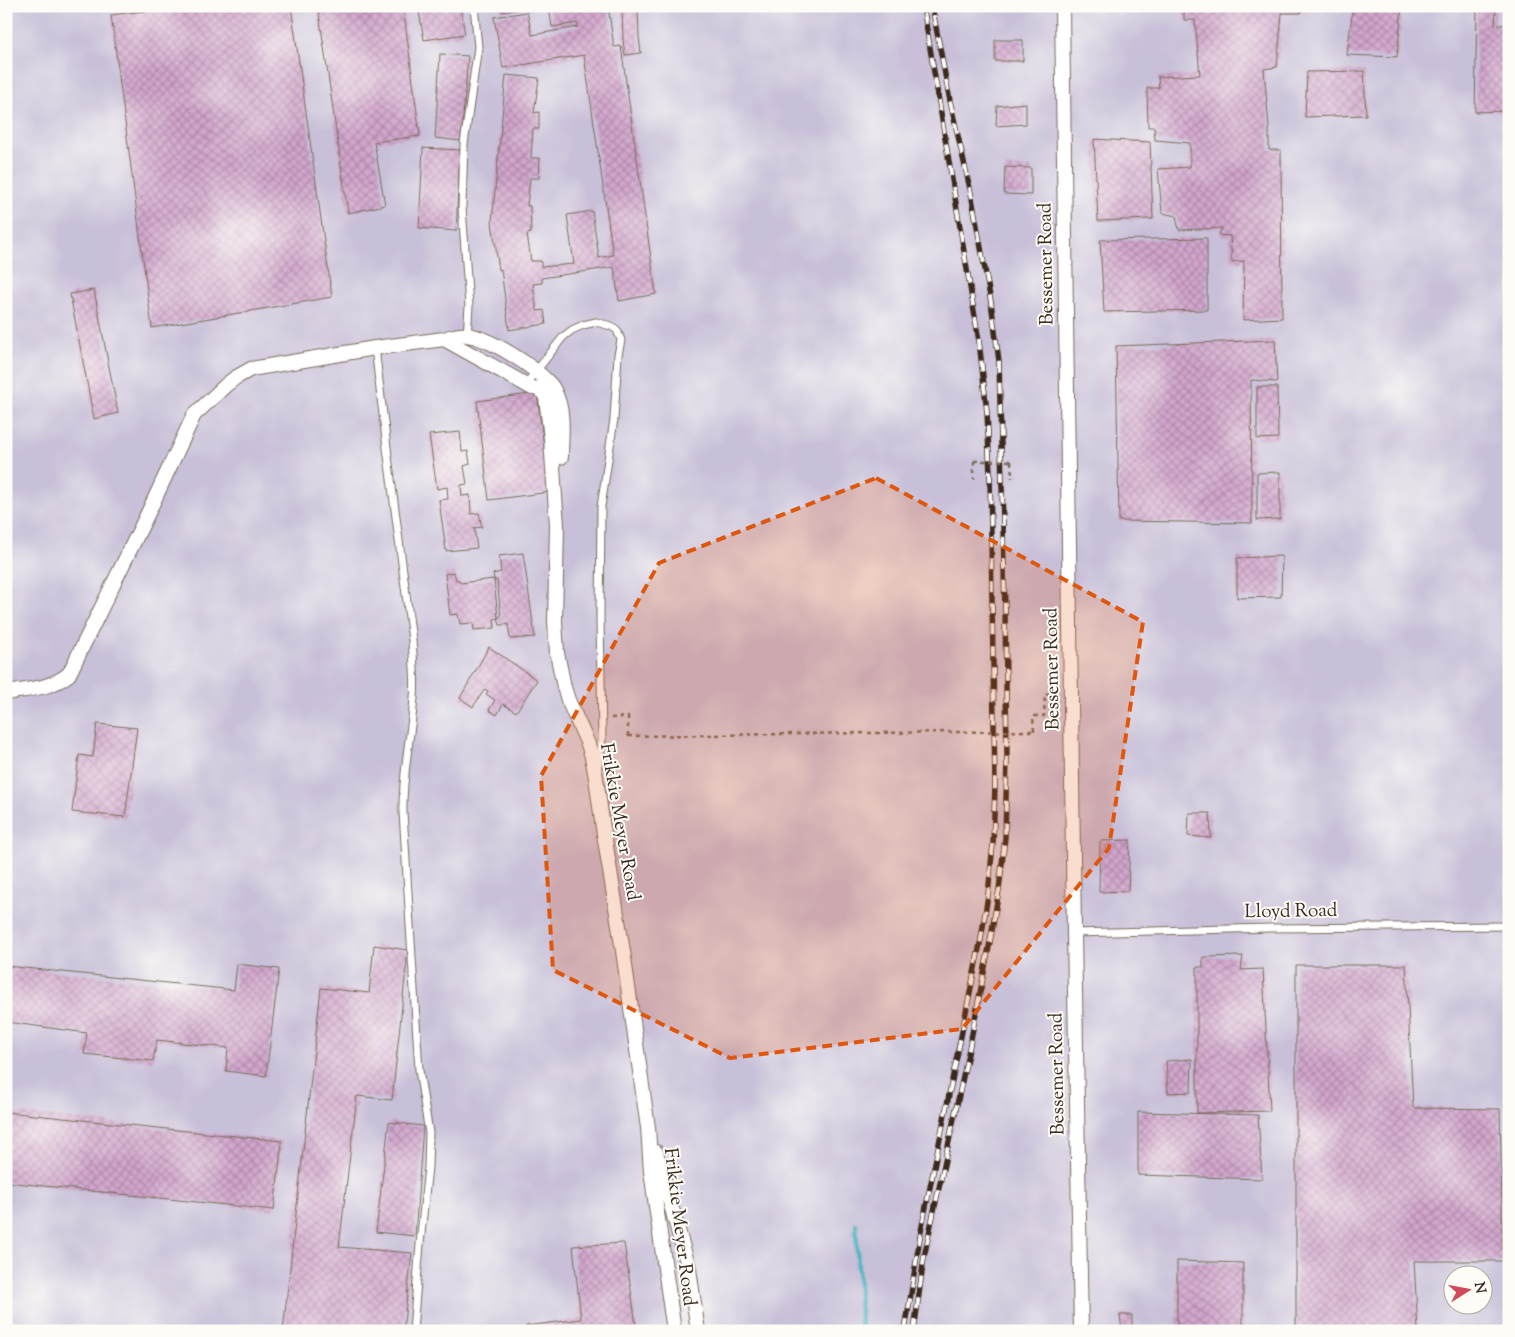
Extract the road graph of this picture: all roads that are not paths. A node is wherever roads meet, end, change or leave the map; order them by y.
1 (474, 6) edge
2 (1062, 6) edge
3 (468, 335) junction
4 (444, 339) junction
5 (375, 348) junction
6 (462, 348) junction
7 (535, 371) junction
8 (526, 384) junction
9 (557, 525) junction
10 (6, 692) edge
11 (596, 778) junction
12 (1509, 926) edge
13 (1074, 933) junction
14 (648, 1128) junction
15 (413, 1331) edge
16 (674, 1331) edge
17 (698, 1331) edge
18 (1081, 1331) edge

1 - 3 lane
2 - 13 street, Bessemer Road
3 - 4 street
3 - 6 lane
3 - 7 street
4 - 5 street
4 - 6 street
5 - 10 street
5 - 15 lane
6 - 8 street
7 - 8 lane
7 - 9 street
7 - 11 lane
8 - 9 street
9 - 11 street, Frikkie Meyer Road
11 - 14 street, Frikkie Meyer Road
12 - 13 lane, Lloyd Road
13 - 18 street, Bessemer Road
14 - 16 street, Frikkie Meyer Road
14 - 17 street, Frikkie Meyer Road

